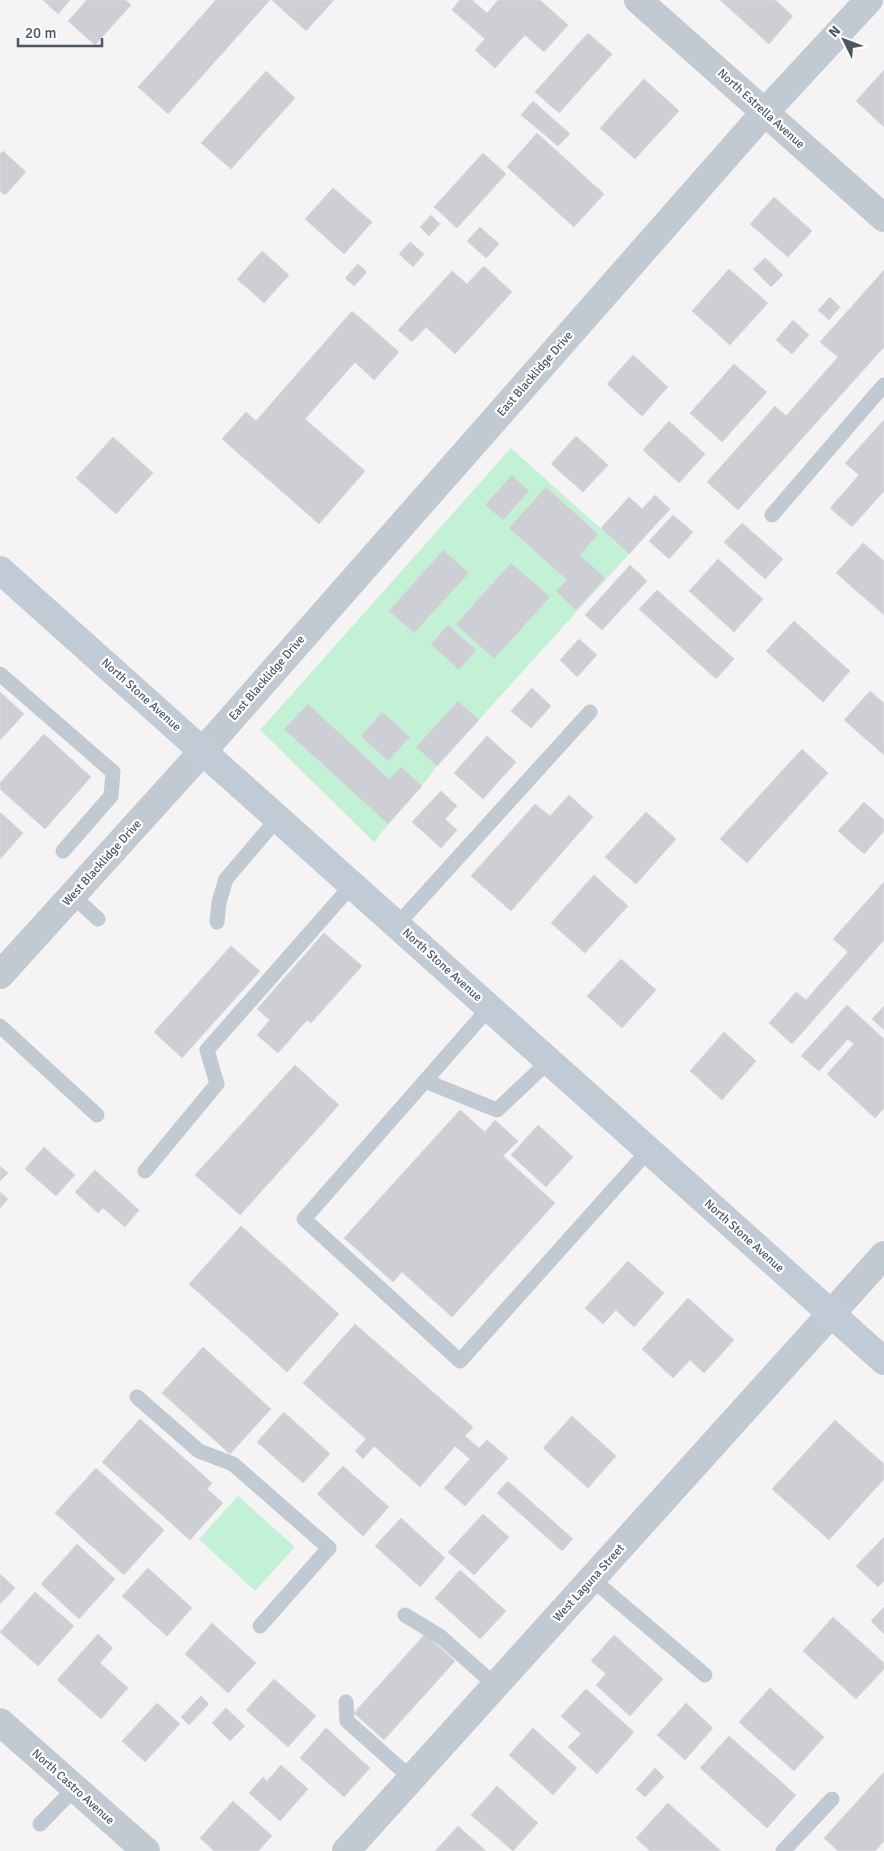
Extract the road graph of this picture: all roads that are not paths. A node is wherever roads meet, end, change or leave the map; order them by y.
1 (638, 0) edge
2 (869, 0) edge
3 (765, 112) junction
4 (884, 218) edge
5 (884, 385) edge
6 (772, 515) dead end
7 (0, 570) edge
8 (0, 674) edge
9 (590, 712) dead end
10 (203, 751) junction
11 (278, 818) junction
12 (63, 851) dead end
13 (352, 884) junction
14 (72, 895) junction
15 (98, 919) dead end
16 (217, 922) dead end
17 (397, 925) junction
18 (0, 975) edge
19 (489, 1008) junction
20 (0, 1026) edge
21 (549, 1061) junction
22 (425, 1082) junction
23 (97, 1115) dead end
24 (648, 1151) junction
25 (145, 1171) dead end
26 (884, 1255) edge
27 (831, 1314) junction
28 (884, 1362) edge
29 (137, 1397) dead end
30 (592, 1579) junction
31 (405, 1615) dead end
32 (260, 1626) dead end
33 (705, 1675) dead end
34 (495, 1685) junction
35 (346, 1702) dead end
36 (0, 1722) edge
37 (411, 1778) junction
38 (75, 1788) junction
39 (832, 1799) dead end
40 (40, 1824) dead end
41 (146, 1851) edge
42 (346, 1851) edge
43 (783, 1851) edge

1 - 3 street, North Estrella Avenue
2 - 3 street, East Blacklidge Drive
3 - 4 street, North Estrella Avenue
3 - 10 street, East Blacklidge Drive
5 - 6 lane
7 - 10 main road, North Stone Avenue
8 - 12 lane
9 - 17 lane
10 - 11 main road, North Stone Avenue
10 - 14 street, West Blacklidge Drive
11 - 13 main road, North Stone Avenue
11 - 16 lane
13 - 17 main road, North Stone Avenue
13 - 25 lane
14 - 15 lane
14 - 18 street, West Blacklidge Drive
17 - 19 main road, North Stone Avenue
19 - 21 main road, North Stone Avenue
19 - 22 lane
20 - 23 lane
21 - 22 lane
21 - 24 main road, North Stone Avenue
22 - 24 lane
24 - 27 main road, North Stone Avenue
26 - 27 street, West Laguna Street
27 - 28 main road, North Stone Avenue
27 - 30 street, West Laguna Street
29 - 32 lane
30 - 33 lane
30 - 34 street, West Laguna Street
31 - 34 lane
34 - 37 street, West Laguna Street
35 - 37 lane
36 - 38 street, North Castro Avenue
37 - 42 street, West Laguna Street
38 - 40 lane
38 - 41 street, North Castro Avenue
39 - 43 lane

